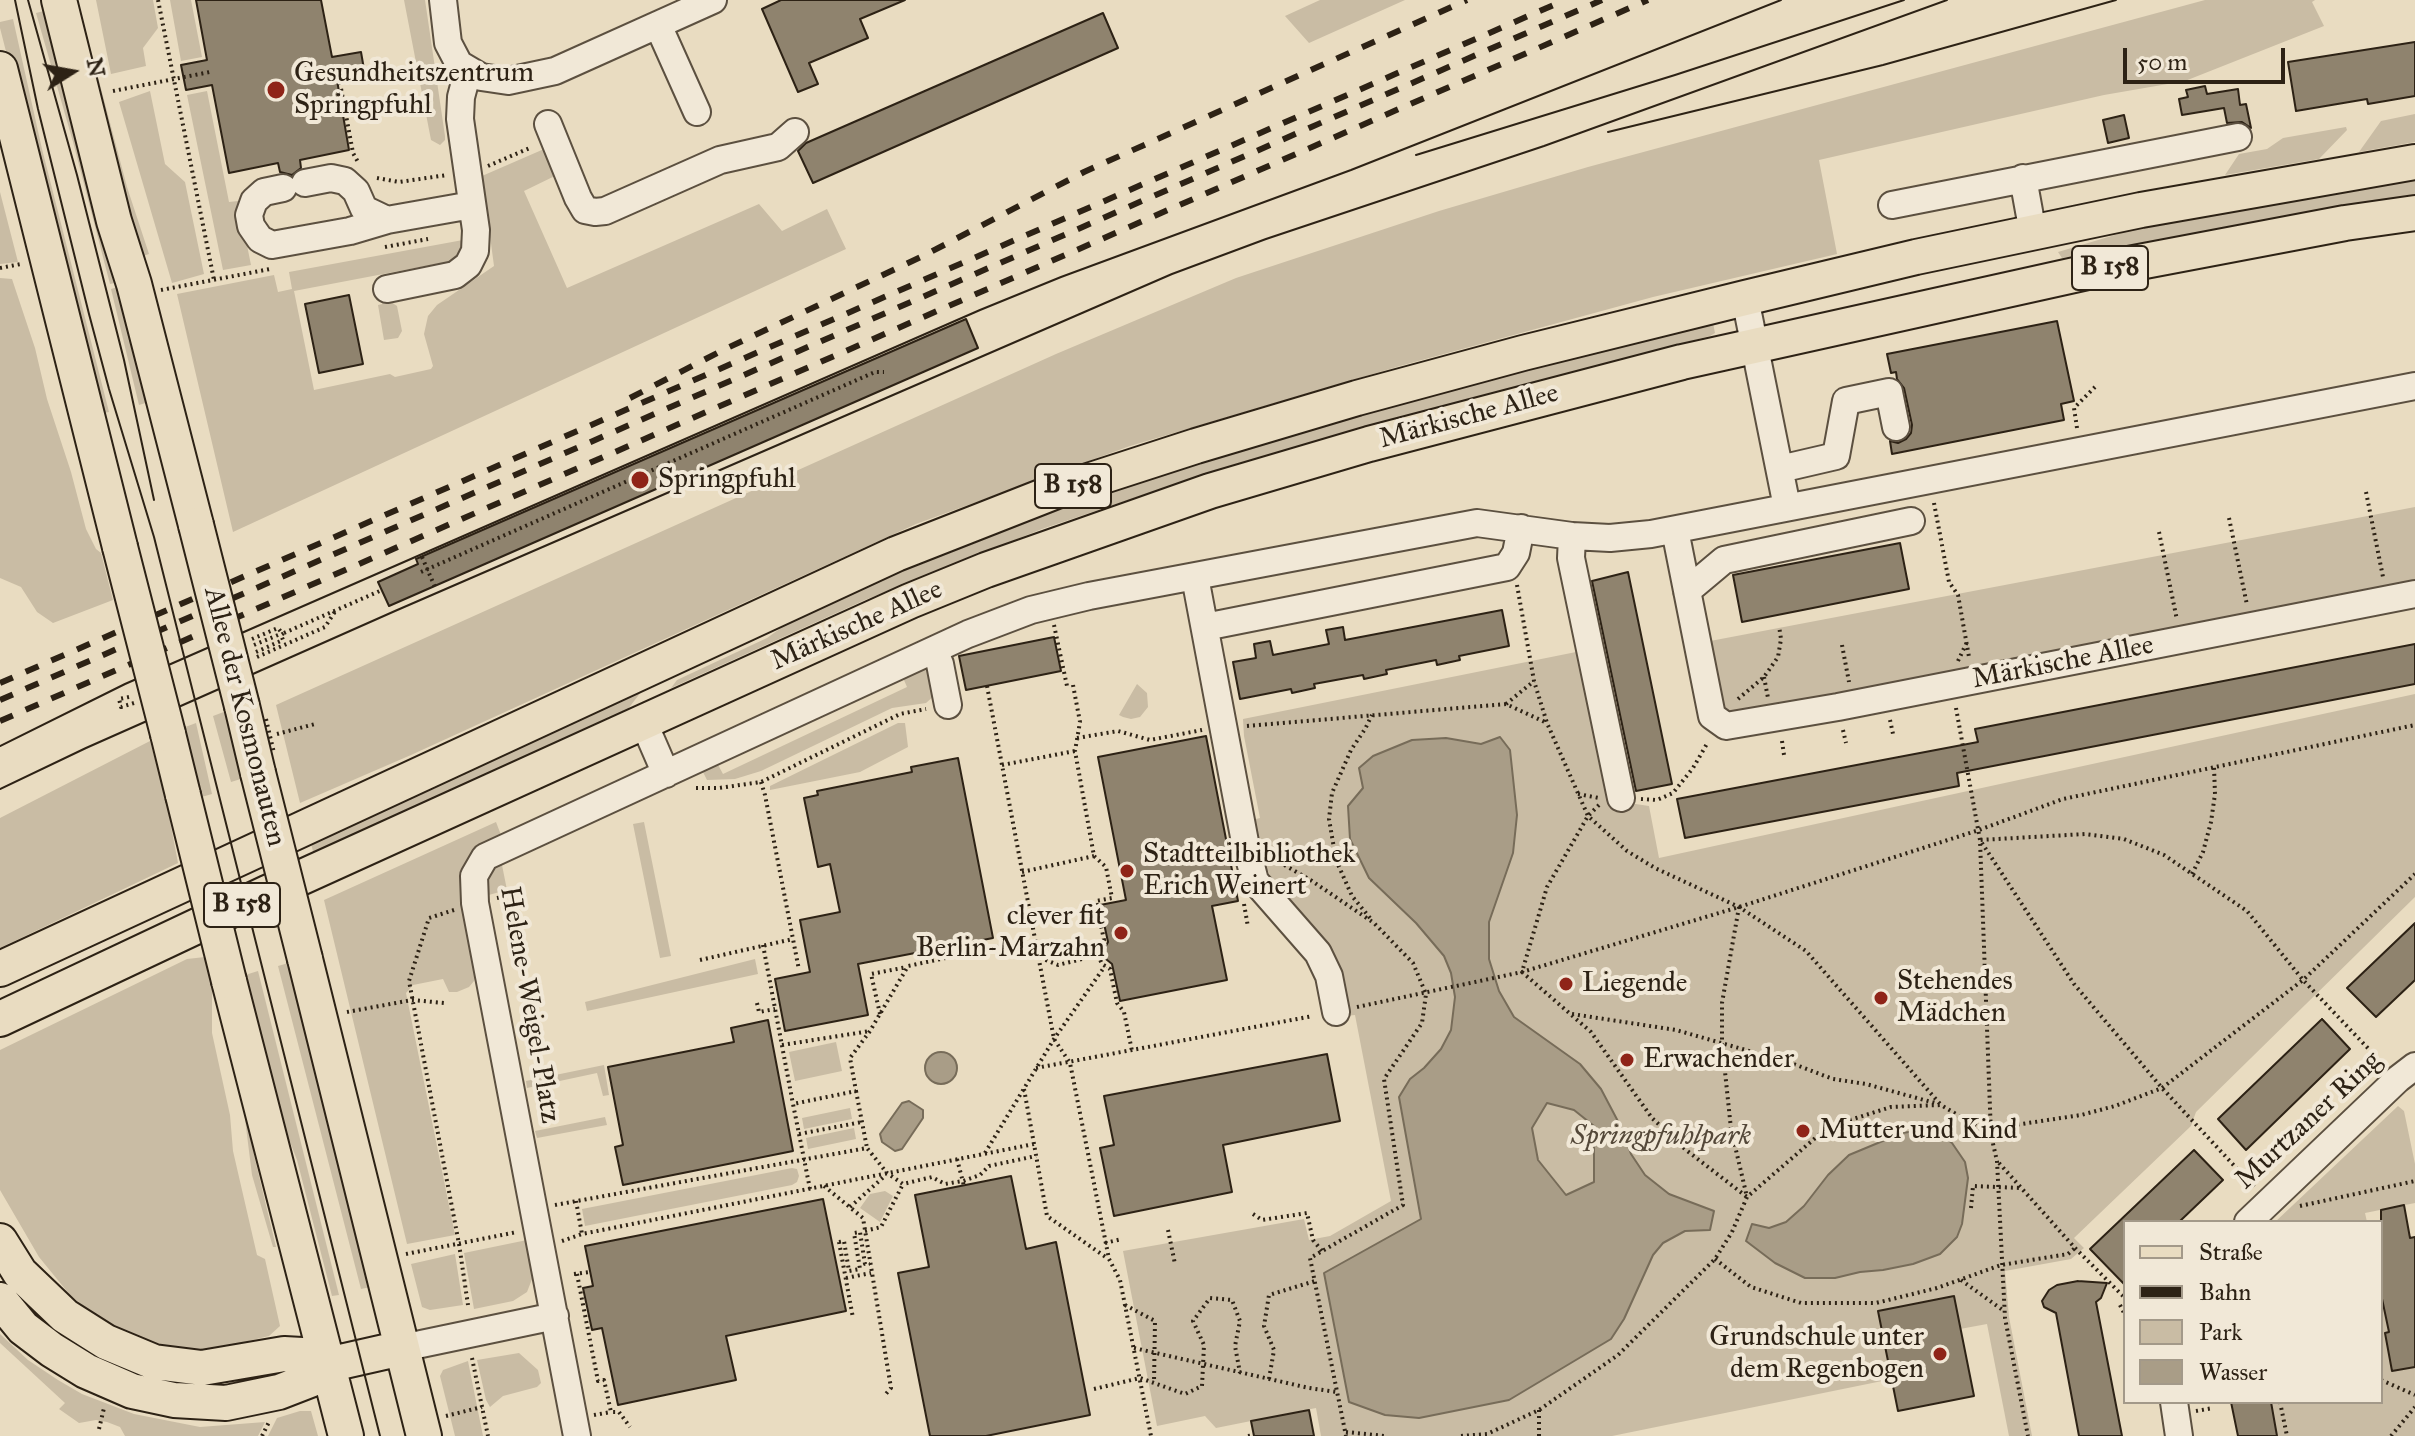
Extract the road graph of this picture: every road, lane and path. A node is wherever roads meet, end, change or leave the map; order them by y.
1 (59, 0) edge
2 (158, 0) edge
3 (443, 0) edge
4 (703, 2) edge
5 (658, 25) junction
6 (0, 69) edge
7 (468, 71) junction
8 (210, 72) dead end
9 (173, 80) junction
10 (340, 83) dead end
11 (113, 91) dead end
12 (697, 112) dead end
13 (548, 124) dead end
14 (795, 132) dead end
15 (2238, 137) dead end
16 (532, 147) dead end
17 (2415, 162) edge
18 (364, 170) dead end
19 (466, 172) junction
20 (374, 177) dead end
21 (2023, 178) junction
22 (472, 205) junction
23 (1892, 205) dead end
24 (2415, 213) edge
25 (387, 220) junction
26 (2033, 233) junction
27 (22, 264) dead end
28 (0, 268) edge
29 (214, 280) dead end
30 (203, 282) dead end
31 (176, 288) dead end
32 (387, 289) dead end
33 (1745, 298) junction
34 (1755, 345) junction
35 (884, 372) dead end
36 (2415, 386) edge
37 (2095, 387) dead end
38 (2077, 426) dead end
39 (1896, 427) dead end
40 (1780, 469) junction
41 (2366, 492) dead end
42 (1932, 495) dead end
43 (1787, 507) junction
44 (2229, 518) dead end
45 (1911, 521) dead end
46 (1521, 528) junction
47 (1675, 530) junction
48 (2159, 532) dead end
49 (1572, 536) junction
50 (422, 557) dead end
51 (427, 569) junction
52 (421, 572) dead end
53 (1195, 577) junction
54 (1516, 582) dead end
55 (435, 587) dead end
56 (382, 590) dead end
57 (1687, 591) junction
58 (2415, 594) edge
59 (2388, 599) junction
60 (795, 602) junction
61 (2248, 608) dead end
62 (336, 610) junction
63 (1052, 615) dead end
64 (1779, 626) dead end
65 (1205, 627) junction
66 (284, 633) junction
67 (245, 636) dead end
68 (252, 639) dead end
69 (2181, 640) junction
70 (254, 645) dead end
71 (1842, 645) dead end
72 (283, 646) junction
73 (934, 650) junction
74 (256, 652) dead end
75 (248, 661) dead end
76 (252, 666) dead end
77 (1534, 681) junction
78 (1849, 682) dead end
79 (1963, 683) junction
80 (987, 686) dead end
81 (119, 699) dead end
82 (1506, 704) junction
83 (948, 705) joint
84 (121, 707) dead end
85 (253, 708) junction
86 (1372, 715) junction
87 (1715, 719) junction
88 (643, 721) junction
89 (1547, 723) junction
90 (315, 724) dead end
91 (2415, 725) edge
92 (1232, 727) junction
93 (277, 734) dead end
94 (1077, 738) junction
95 (1075, 751) junction
96 (267, 765) junction
97 (1001, 765) junction
98 (2214, 767) junction
99 (666, 774) junction
100 (761, 782) junction
101 (687, 792) dead end
102 (1578, 794) junction
103 (1621, 798) joint
104 (1588, 816) junction
105 (1979, 830) junction
106 (1980, 840) junction
107 (1245, 842) junction
108 (1094, 856) junction
109 (1022, 872) junction
110 (2192, 874) junction
111 (2415, 874) edge
112 (512, 895) dead end
113 (475, 903) junction
114 (1739, 907) junction
115 (1374, 923) junction
116 (793, 939) junction
117 (763, 945) junction
118 (1098, 955) junction
119 (1038, 957) junction
120 (700, 960) dead end
121 (909, 966) junction
122 (1105, 966) junction
123 (0, 969) edge
124 (799, 970) dead end
125 (1522, 972) junction
126 (2303, 980) junction
127 (1428, 994) junction
128 (412, 1000) junction
129 (444, 1003) dead end
130 (757, 1003) dead end
131 (775, 1009) junction
132 (345, 1012) dead end
133 (1336, 1012) junction
134 (880, 1014) junction
135 (1571, 1014) junction
136 (0, 1019) edge
137 (870, 1031) junction
138 (1054, 1039) junction
139 (1722, 1043) junction
140 (782, 1045) junction
141 (1132, 1051) junction
142 (1070, 1063) junction
143 (2415, 1066) edge
144 (2386, 1067) dead end
145 (1036, 1068) junction
146 (2162, 1088) junction
147 (1024, 1089) junction
148 (856, 1091) junction
149 (793, 1104) junction
150 (1941, 1105) junction
151 (862, 1122) junction
152 (799, 1134) junction
153 (1991, 1135) junction
154 (2277, 1140) dead end
155 (1034, 1144) junction
156 (867, 1148) junction
157 (2290, 1153) dead end
158 (985, 1154) junction
159 (1036, 1156) junction
160 (803, 1159) junction
161 (957, 1159) junction
162 (1997, 1161) junction
163 (887, 1173) junction
164 (2243, 1175) dead end
165 (2415, 1181) edge
166 (963, 1183) junction
167 (903, 1184) junction
168 (824, 1186) junction
169 (1998, 1188) junction
170 (2021, 1188) junction
171 (810, 1189) junction
172 (1747, 1197) junction
173 (576, 1201) junction
174 (850, 1207) junction
175 (2297, 1207) dead end
176 (1971, 1208) dead end
177 (534, 1209) junction
178 (1253, 1214) dead end
179 (2250, 1220) edge
180 (1168, 1230) dead end
181 (865, 1231) junction
182 (1122, 1239) dead end
183 (0, 1241) edge
184 (1105, 1243) junction
185 (459, 1244) junction
186 (2075, 1248) junction
187 (1322, 1251) junction
188 (406, 1254) dead end
189 (1109, 1259) junction
190 (1715, 1259) junction
191 (870, 1264) junction
192 (1175, 1264) dead end
193 (2001, 1265) junction
194 (590, 1272) dead end
195 (872, 1273) junction
196 (846, 1278) junction
197 (1960, 1280) junction
198 (1315, 1281) junction
199 (2123, 1296) edge
200 (0, 1300) edge
201 (468, 1305) dead end
202 (1125, 1305) junction
203 (2120, 1305) dead end
204 (2004, 1311) junction
205 (2123, 1311) edge
206 (555, 1316) junction
207 (853, 1318) dead end
208 (402, 1348) junction
209 (1134, 1348) junction
210 (1154, 1353) junction
211 (472, 1358) dead end
212 (1203, 1364) junction
213 (327, 1365) junction
214 (1240, 1373) junction
215 (1140, 1378) junction
216 (1269, 1379) junction
217 (2383, 1381) edge
218 (1154, 1383) junction
219 (1094, 1389) dead end
220 (1337, 1392) junction
221 (2415, 1395) edge
222 (884, 1396) dead end
223 (106, 1398) dead end
224 (2174, 1404) edge
225 (2280, 1404) edge
226 (482, 1407) junction
227 (2415, 1407) edge
228 (1539, 1410) junction
229 (611, 1412) junction
230 (604, 1413) dead end
231 (273, 1414) dead end
232 (435, 1426) edge
233 (630, 1427) dead end
234 (99, 1429) dead end
235 (1348, 1433) edge
236 (262, 1436) edge
237 (346, 1436) edge
238 (488, 1436) edge
239 (577, 1436) edge
240 (1151, 1436) edge
241 (1358, 1436) edge
242 (1385, 1436) edge
243 (1461, 1436) edge
244 (1539, 1436) edge
245 (2028, 1436) edge
246 (2179, 1436) edge
247 (2287, 1436) edge
248 (2391, 1436) edge

1 - 85 main road, Allee der Kosmonauten, bridge
2 - 9 path
3 - 7 street
4 - 5 street
5 - 7 street
5 - 12 street
6 - 213 main road, bridge
7 - 19 street
8 - 9 path
9 - 11 path
9 - 29 path
10 - 18 path
13 - 14 street
15 - 21 street
16 - 19 path
17 - 26 main road, Märkische Allee / B 158
19 - 20 path
19 - 22 street
21 - 23 street
21 - 26 street
22 - 25 street
22 - 32 street
24 - 34 main road, Märkische Allee / B 158
25 - 25 street
26 - 33 main road, Märkische Allee / B 158
27 - 28 path
30 - 31 path
33 - 34 street
33 - 60 main road, Märkische Allee / B 158
34 - 40 street
34 - 88 main road, Märkische Allee / B 158
35 - 51 path
36 - 43 street
37 - 38 path
39 - 40 street
40 - 43 street
41 - 59 path
42 - 79 path
43 - 47 street
44 - 61 path
45 - 57 street
46 - 49 street
46 - 53 street, Helene-Weigel-Platz
46 - 65 street
47 - 49 street
47 - 57 street
48 - 69 path
49 - 103 street
50 - 51 path
51 - 52 path
51 - 55 path
53 - 65 street
53 - 73 street, Helene-Weigel-Platz
54 - 77 path
56 - 62 path
57 - 87 street
58 - 59 street, Märkische Allee
59 - 69 street, Märkische Allee
60 - 88 main road
60 - 123 main road, Märkische Allee / B 158
62 - 66 path
62 - 72 path
63 - 94 path
64 - 87 path
65 - 92 street
66 - 68 path
66 - 74 path
67 - 76 path
69 - 79 street, Märkische Allee
70 - 72 path
71 - 78 path
72 - 75 path
73 - 83 street
73 - 99 street, Helene-Weigel-Platz
77 - 82 path
77 - 89 path
79 - 87 street, Märkische Allee
79 - 105 path
80 - 97 path
81 - 84 path
82 - 86 path
82 - 89 path
83 - 100 path
85 - 96 main road, Allee der Kosmonauten
85 - 96 path, bridge
86 - 92 path
86 - 115 path
87 - 103 path
88 - 99 street
88 - 136 main road, Märkische Allee / B 158
89 - 102 path
90 - 93 path
91 - 98 path
92 - 94 path
92 - 107 street
94 - 95 path
95 - 97 path
95 - 108 path
96 - 208 main road, Allee der Kosmonauten, bridge
97 - 109 path
98 - 105 path
98 - 110 path
99 - 113 street, Helene-Weigel-Platz
100 - 101 path
100 - 116 path
102 - 104 path
102 - 104 path
104 - 114 path
104 - 125 path
105 - 106 path
105 - 114 path
106 - 110 path
106 - 146 path
106 - 153 path
107 - 115 path
107 - 133 street
108 - 109 path
108 - 118 path
109 - 119 path
110 - 126 path
111 - 126 path
112 - 113 path
113 - 128 path
113 - 177 street, Helene-Weigel-Platz
114 - 125 path
114 - 139 path
114 - 150 path
115 - 127 path
116 - 117 path
116 - 124 path
117 - 120 path
117 - 131 path
118 - 119 path
118 - 122 path
119 - 121 path
119 - 138 path
121 - 134 path
121 - 134 path
122 - 138 path
122 - 141 path
125 - 127 path
125 - 135 path
126 - 144 path
126 - 146 path
127 - 133 path
127 - 187 path
128 - 129 path
128 - 132 path
128 - 185 path
130 - 131 path
131 - 140 path
133 - 141 path
134 - 137 path
135 - 139 path
135 - 172 path
137 - 140 path
137 - 148 path
138 - 142 path
138 - 145 path
139 - 150 path
139 - 172 path
140 - 149 path
141 - 142 path
142 - 145 path
142 - 184 path
143 - 179 street, Murtzaner Ring
145 - 147 path
146 - 153 path
146 - 164 path
147 - 155 path
147 - 158 path
148 - 149 path
148 - 151 path
149 - 152 path
150 - 153 path
150 - 172 path
151 - 152 path
151 - 156 path
152 - 160 path
153 - 162 path
154 - 157 path
155 - 158 path
155 - 159 path
156 - 160 path
156 - 163 path
158 - 161 path
159 - 166 path
159 - 189 path
160 - 171 path
160 - 173 path
161 - 163 path
161 - 166 path
162 - 169 path
162 - 170 path
163 - 167 path
163 - 168 path
163 - 174 path
165 - 175 path
166 - 167 path
167 - 181 path
168 - 171 path
168 - 174 path
169 - 170 path
169 - 176 path
169 - 193 path
170 - 186 path
171 - 173 path
172 - 190 path
173 - 177 path
174 - 181 path
177 - 185 path
177 - 206 street, Helene-Weigel-Platz
178 - 187 path
180 - 192 path
181 - 191 path
182 - 184 path
183 - 213 main road
184 - 189 path
185 - 188 path
185 - 201 path
186 - 193 path
186 - 199 path
187 - 198 path
189 - 202 path
190 - 197 path
190 - 228 path
191 - 195 path
191 - 196 path
193 - 197 path
193 - 204 path
194 - 229 path
195 - 196 path
195 - 222 path
196 - 207 path
197 - 204 path
198 - 216 path
198 - 220 path
200 - 213 main road
202 - 209 path
202 - 210 path
203 - 205 path
204 - 245 path
206 - 208 street
206 - 239 street, Helene-Weigel-Platz
208 - 213 main road
208 - 232 main road, Allee der Kosmonauten
209 - 210 path
209 - 215 path
210 - 212 path
210 - 218 path
211 - 226 path
212 - 214 path
212 - 214 path
212 - 218 path
213 - 237 main road
214 - 216 path
215 - 218 path
215 - 219 path
215 - 240 path
216 - 220 path
217 - 221 path
220 - 235 path
223 - 234 path
224 - 246 street
225 - 247 path
226 - 232 path
226 - 238 path
227 - 248 path
228 - 243 path
228 - 244 path
229 - 230 path
229 - 233 path
231 - 236 path
235 - 241 path
235 - 242 path

